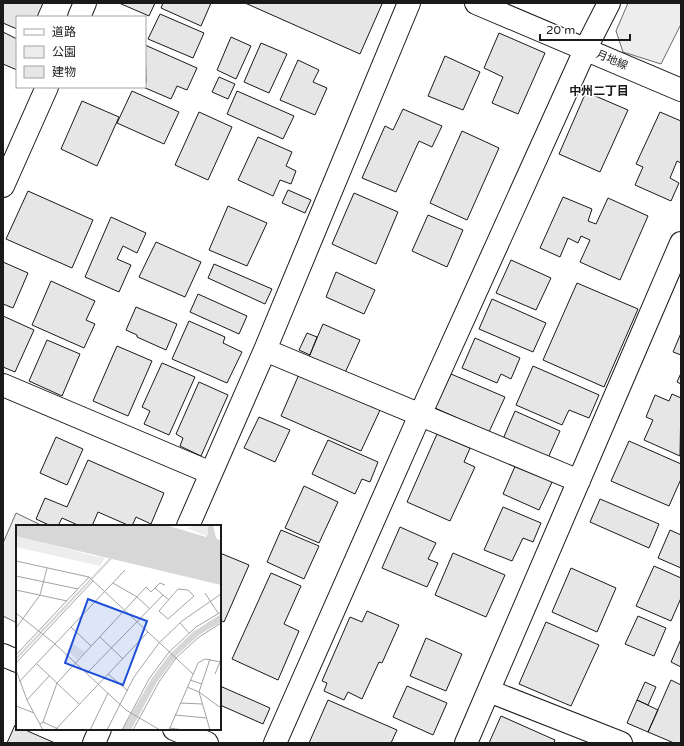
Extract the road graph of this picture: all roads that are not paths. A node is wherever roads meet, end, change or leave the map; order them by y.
1 (85, 3) edge
2 (409, 3) edge
3 (476, 3) edge
4 (609, 3) edge
5 (79, 16) edge
6 (586, 48) junction
7 (47, 88) edge
8 (681, 90) edge
9 (3, 186) edge
10 (681, 243) edge
11 (265, 350) junction
12 (3, 385) edge
13 (420, 415) junction
14 (211, 473) junction
15 (579, 481) junction
16 (188, 525) edge
17 (3, 655) edge
18 (16, 661) edge
19 (489, 691) junction
20 (100, 730) edge
21 (176, 730) edge
22 (94, 743) edge
23 (207, 743) edge
24 (274, 743) edge
25 (466, 743) edge
26 (621, 743) edge

1 - 5 street
2 - 11 street
3 - 6 street, 月地線
4 - 6 street
6 - 8 street, 月地線
6 - 13 street
7 - 9 street
10 - 15 street
11 - 13 street
11 - 14 street
12 - 14 street
13 - 15 street
13 - 24 street
14 - 16 street
15 - 19 street
17 - 18 street
19 - 25 street
19 - 26 street
20 - 22 street
21 - 23 street

